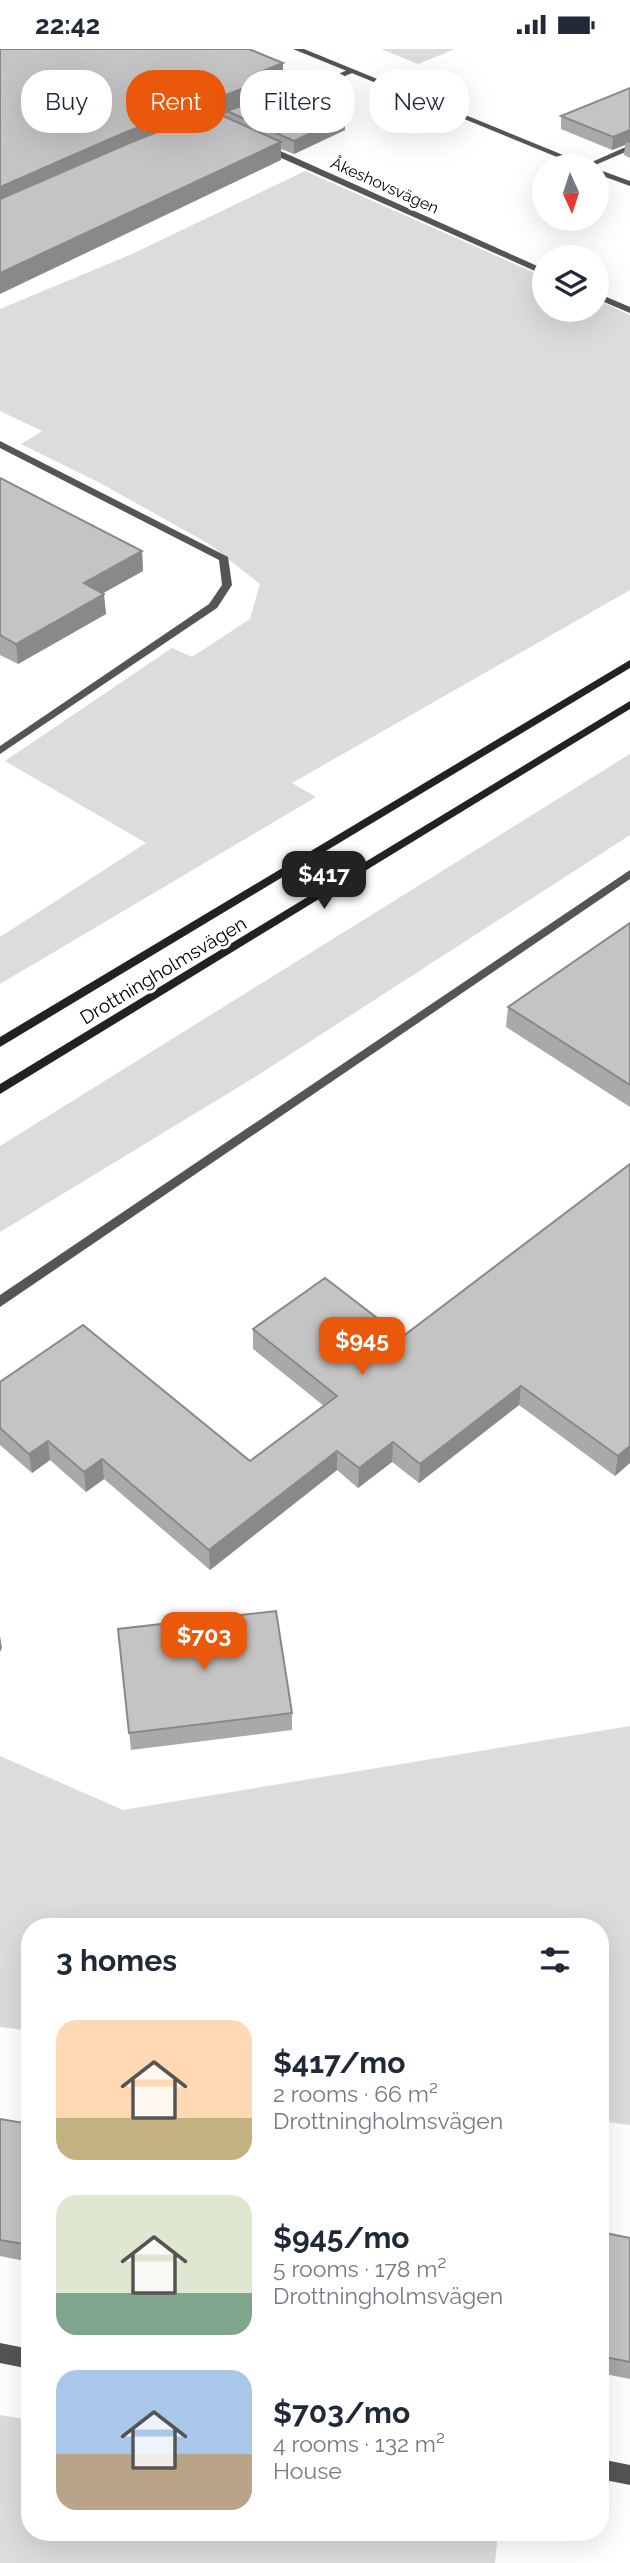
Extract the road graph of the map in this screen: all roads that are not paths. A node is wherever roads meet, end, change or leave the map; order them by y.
1 (297, 49) edge
2 (350, 70) edge
3 (355, 72) edge
4 (252, 141) edge
5 (630, 147) edge
6 (557, 154) edge
7 (609, 156) edge
8 (609, 175) edge
9 (630, 184) edge
10 (532, 267) edge
11 (609, 301) edge
12 (630, 310) edge
13 (0, 444) edge
14 (630, 663) edge
15 (630, 704) edge
16 (0, 751) edge
17 (630, 874) edge
18 (0, 1043) edge
19 (0, 1090) edge
20 (0, 1302) edge
21 (0, 2353) edge
22 (21, 2357) edge
23 (609, 2471) edge
24 (630, 2475) edge

1 - 2 street
3 - 6 street
4 - 10 street, Åkeshovsvägen
5 - 7 street
8 - 9 street
11 - 12 street
13 - 16 street
14 - 18 main road, Drottningholmsvägen
15 - 19 main road, Drottningholmsvägen
17 - 20 street
21 - 22 street
23 - 24 street

